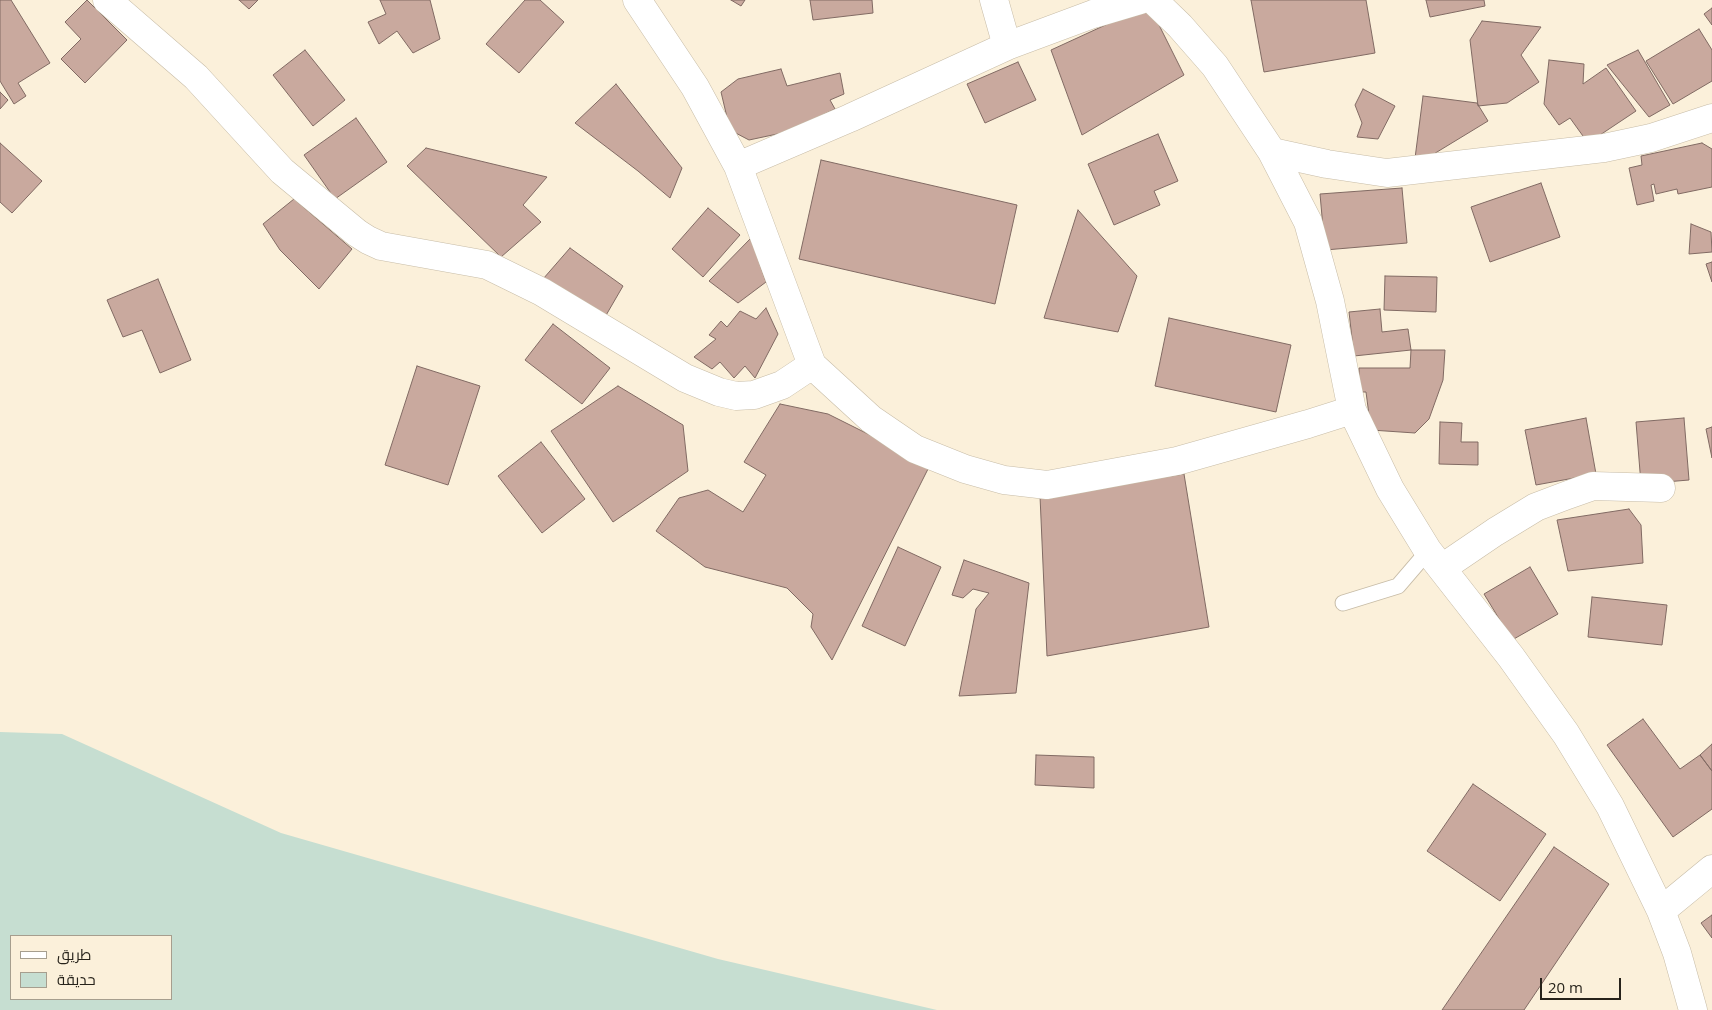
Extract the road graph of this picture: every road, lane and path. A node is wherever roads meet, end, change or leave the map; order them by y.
1 (107, 0) edge
2 (637, 0) edge
3 (994, 0) edge
4 (1140, 0) edge
5 (1153, 0) edge
6 (1007, 46) junction
7 (1712, 118) edge
8 (1272, 152) junction
9 (738, 166) junction
10 (812, 365) junction
11 (1352, 410) junction
12 (1661, 488) dead end
13 (1435, 559) junction
14 (1344, 603) dead end
15 (1712, 870) edge
16 (1661, 911) junction
17 (1692, 1010) edge

1 - 10 street
2 - 9 street
3 - 6 street
4 - 6 street
5 - 8 street
6 - 9 street
7 - 8 street
8 - 11 street
9 - 10 street
10 - 11 street
11 - 13 street
12 - 13 street
13 - 14 lane
13 - 16 street
15 - 16 street
16 - 17 street

